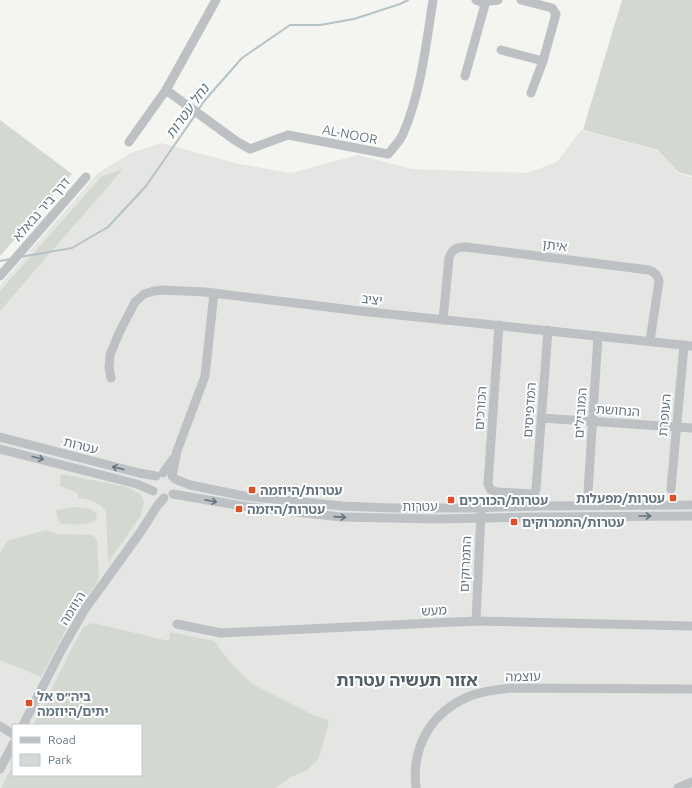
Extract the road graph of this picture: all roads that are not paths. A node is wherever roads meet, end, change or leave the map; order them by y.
1 (216, 0) edge
2 (433, 0) edge
3 (476, 0) edge
4 (498, 0) edge
5 (521, 0) edge
6 (486, 1) junction
7 (502, 50) dead end
8 (543, 61) junction
9 (465, 76) dead end
10 (166, 90) junction
11 (531, 93) dead end
12 (129, 142) dead end
13 (86, 177) dead end
14 (0, 276) edge
15 (214, 293) junction
16 (444, 320) junction
17 (499, 326) junction
18 (548, 330) junction
19 (598, 336) junction
20 (650, 341) junction
21 (688, 345) edge
22 (111, 378) dead end
23 (542, 418) junction
24 (592, 421) junction
25 (676, 427) junction
26 (692, 428) edge
27 (0, 438) edge
28 (0, 449) edge
29 (166, 476) junction
30 (671, 488) dead end
31 (535, 492) joint
32 (588, 492) dead end
33 (162, 494) junction
34 (692, 505) edge
35 (481, 508) junction
36 (692, 516) edge
37 (480, 519) junction
38 (476, 621) junction
39 (177, 624) dead end
40 (692, 626) edge
41 (692, 689) edge
42 (24, 724) edge
43 (0, 726) edge
44 (12, 733) edge
45 (12, 746) edge
46 (0, 769) edge
47 (692, 782) edge
48 (416, 788) edge
49 (678, 788) edge

1 - 10 street
2 - 10 street, AL-NOOR
3 - 6 street
4 - 6 street
5 - 8 street
6 - 9 street
7 - 8 street
8 - 11 street
10 - 12 street
13 - 14 street, דרך ביר נבאלא
15 - 16 street, יציב
15 - 22 street, יציב
15 - 29 street
16 - 17 street, יציב
16 - 20 street, איתן
17 - 18 street, יציב
17 - 31 street, הכורכים
18 - 19 street, יציב
18 - 23 street, המדפיסים
19 - 20 street, יציב
19 - 24 street, המובילים
20 - 21 street, יציב
21 - 25 street, העופרת
23 - 24 street, הנחושת
23 - 31 street, המדפיסים
24 - 25 street, הנחושת
24 - 32 street, המובילים
25 - 26 street, הנחושת
25 - 30 street, העופרת
29 -> 27 street, עטרות
28 -> 33 street, עטרות
29 - 33 street
29 - 33 street
29 - 35 street, עטרות
33 -> 37 street, עטרות
33 - 42 street, היוזמה
34 - 35 street, עטרות
35 - 37 street, התמרוקים
37 -> 36 street, עטרות
37 - 38 street, התמרוקים
38 - 39 street, מעש
38 - 40 street, מעש
41 - 48 street, עוצמה
43 - 44 street
45 - 46 street
47 - 49 street

